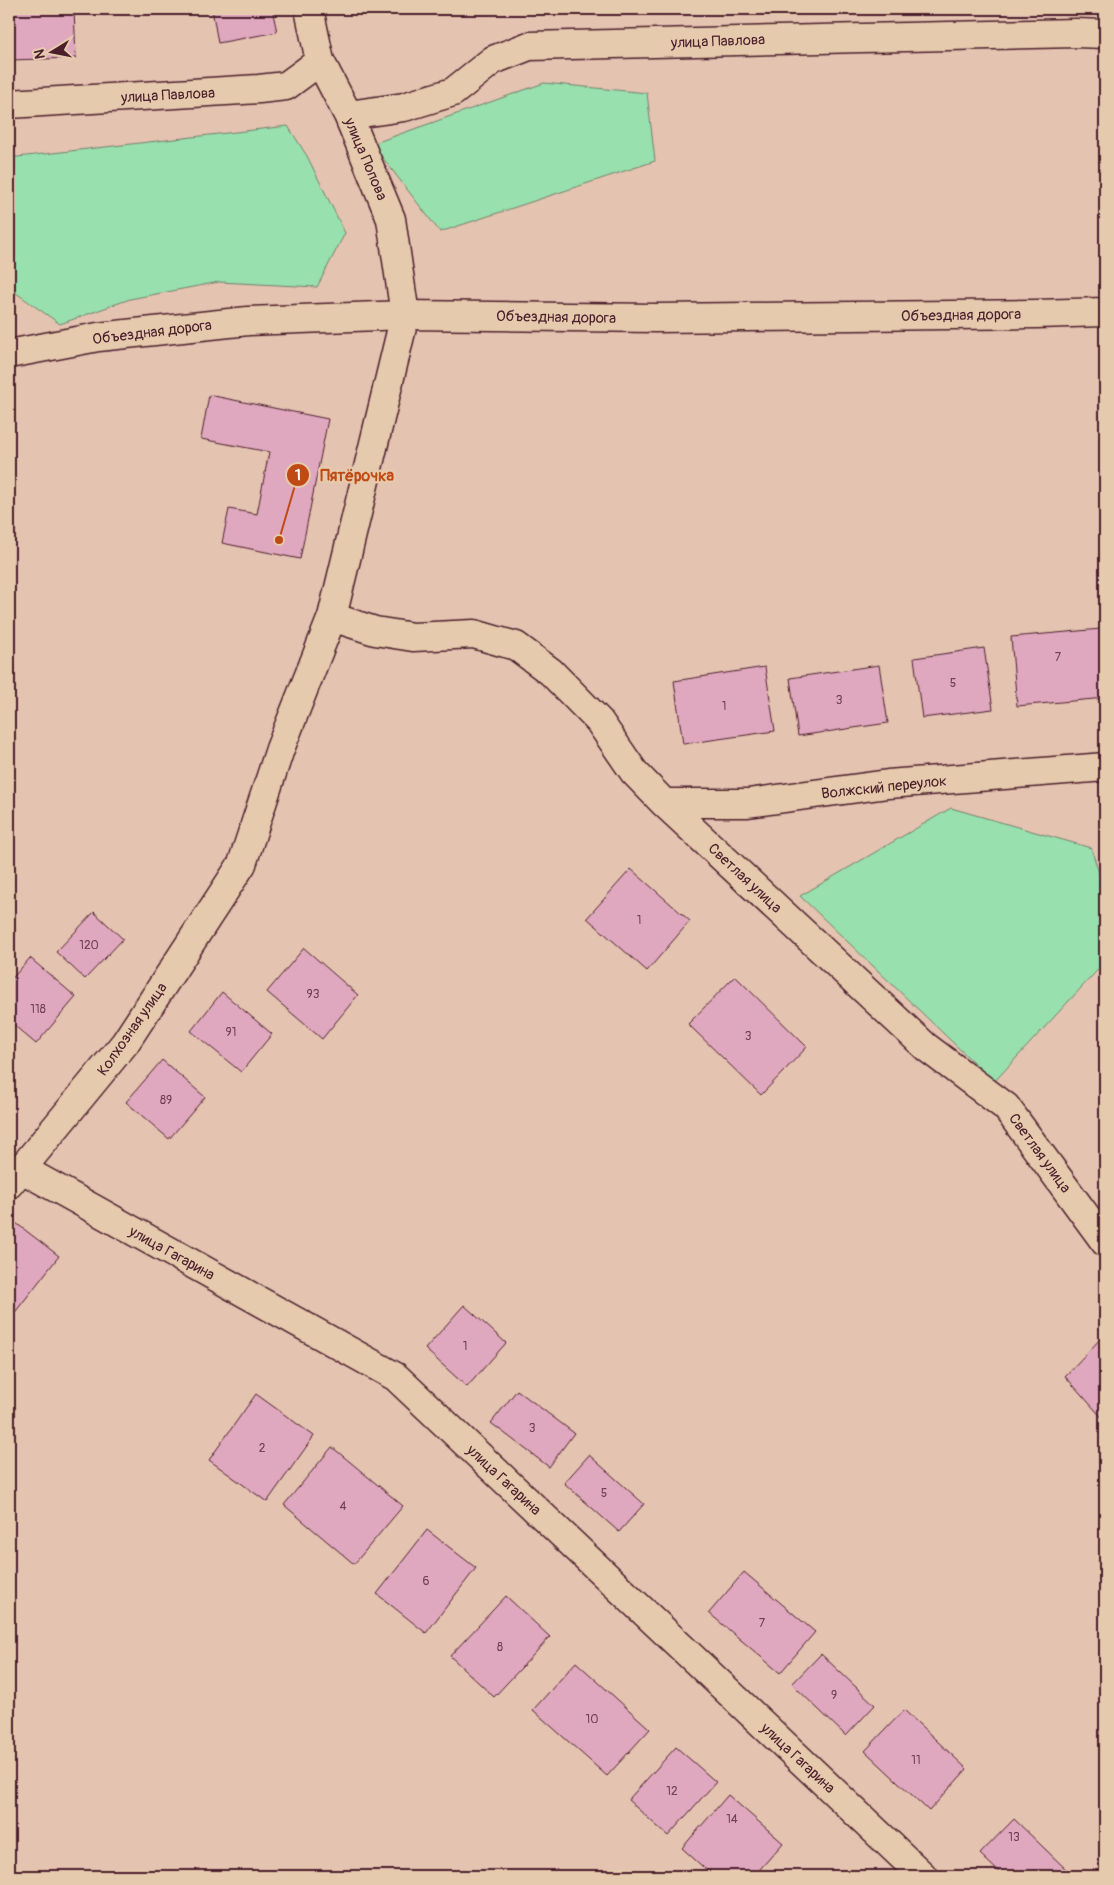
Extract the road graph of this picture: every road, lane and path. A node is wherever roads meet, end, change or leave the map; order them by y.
1 (309, 9) edge
2 (1105, 34) edge
3 (320, 61) junction
4 (9, 104) edge
5 (348, 114) junction
6 (1105, 312) edge
7 (405, 315) junction
8 (9, 354) edge
9 (332, 617) junction
10 (1105, 767) edge
11 (664, 802) junction
12 (15, 1177) edge
13 (1105, 1242) edge
14 (922, 1876) edge

1 - 3 street, улица Попова
2 - 5 street, улица Павлова
3 - 4 street, улица Павлова
3 - 5 street, улица Попова
5 - 7 street, улица Попова
6 - 7 street, Объездная дорога
7 - 8 street, Объездная дорога
7 - 9 street, Колхозная улица
9 - 11 street, Светлая улица
9 - 12 street, Колхозная улица
10 - 11 street, Волжский переулок
11 - 13 street, Светлая улица
12 - 14 street, улица Гагарина

